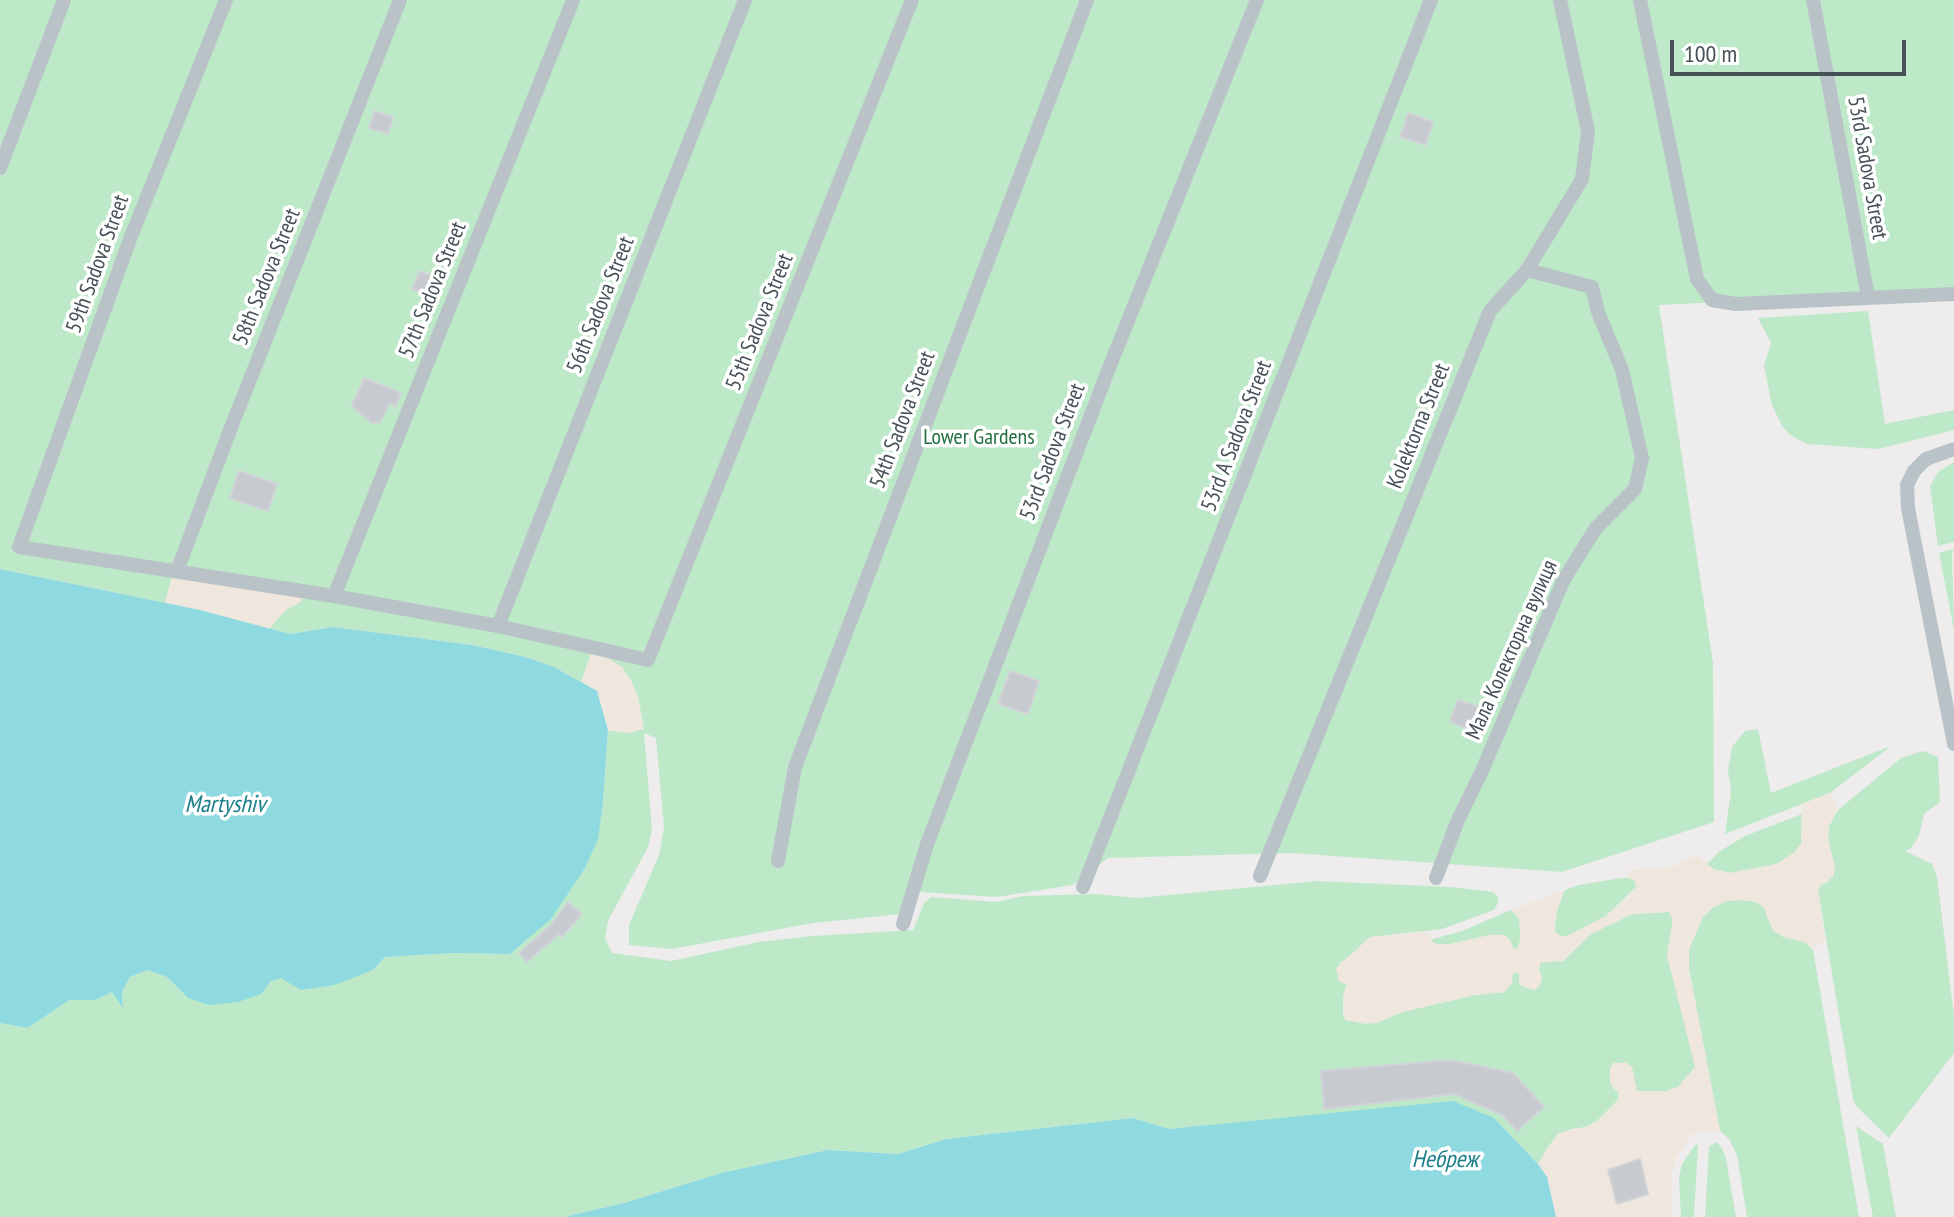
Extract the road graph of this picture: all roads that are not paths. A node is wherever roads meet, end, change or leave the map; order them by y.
1 (64, 0) edge
2 (226, 0) edge
3 (400, 0) edge
4 (573, 0) edge
5 (745, 0) edge
6 (912, 0) edge
7 (1087, 0) edge
8 (1257, 0) edge
9 (1431, 0) edge
10 (1560, 0) edge
11 (1640, 0) edge
12 (1813, 0) edge
13 (0, 168) edge
14 (1527, 270) junction
15 (1954, 294) edge
16 (1868, 297) junction
17 (1954, 449) edge
18 (177, 571) junction
19 (334, 596) junction
20 (498, 626) junction
21 (1954, 744) edge
22 (778, 861) dead end
23 (1260, 876) dead end
24 (1436, 878) dead end
25 (1083, 887) dead end
26 (903, 924) dead end

1 - 13 street
2 - 18 street, 59th Sadova Street
3 - 18 street, 58th Sadova Street
4 - 19 street, 57th Sadova Street
5 - 20 street, 56th Sadova Street
6 - 20 street, 55th Sadova Street
7 - 22 street, 54th Sadova Street
8 - 26 street, 53rd Sadova Street
9 - 25 street, 53rd A Sadova Street
10 - 14 street, Kolektorna Street
11 - 16 street
12 - 16 street, 53rd Sadova Street
14 - 23 street, Kolektorna Street
14 - 24 street, Мала Колекторна вулиця
15 - 16 street
17 - 21 street
18 - 19 street
19 - 20 street

